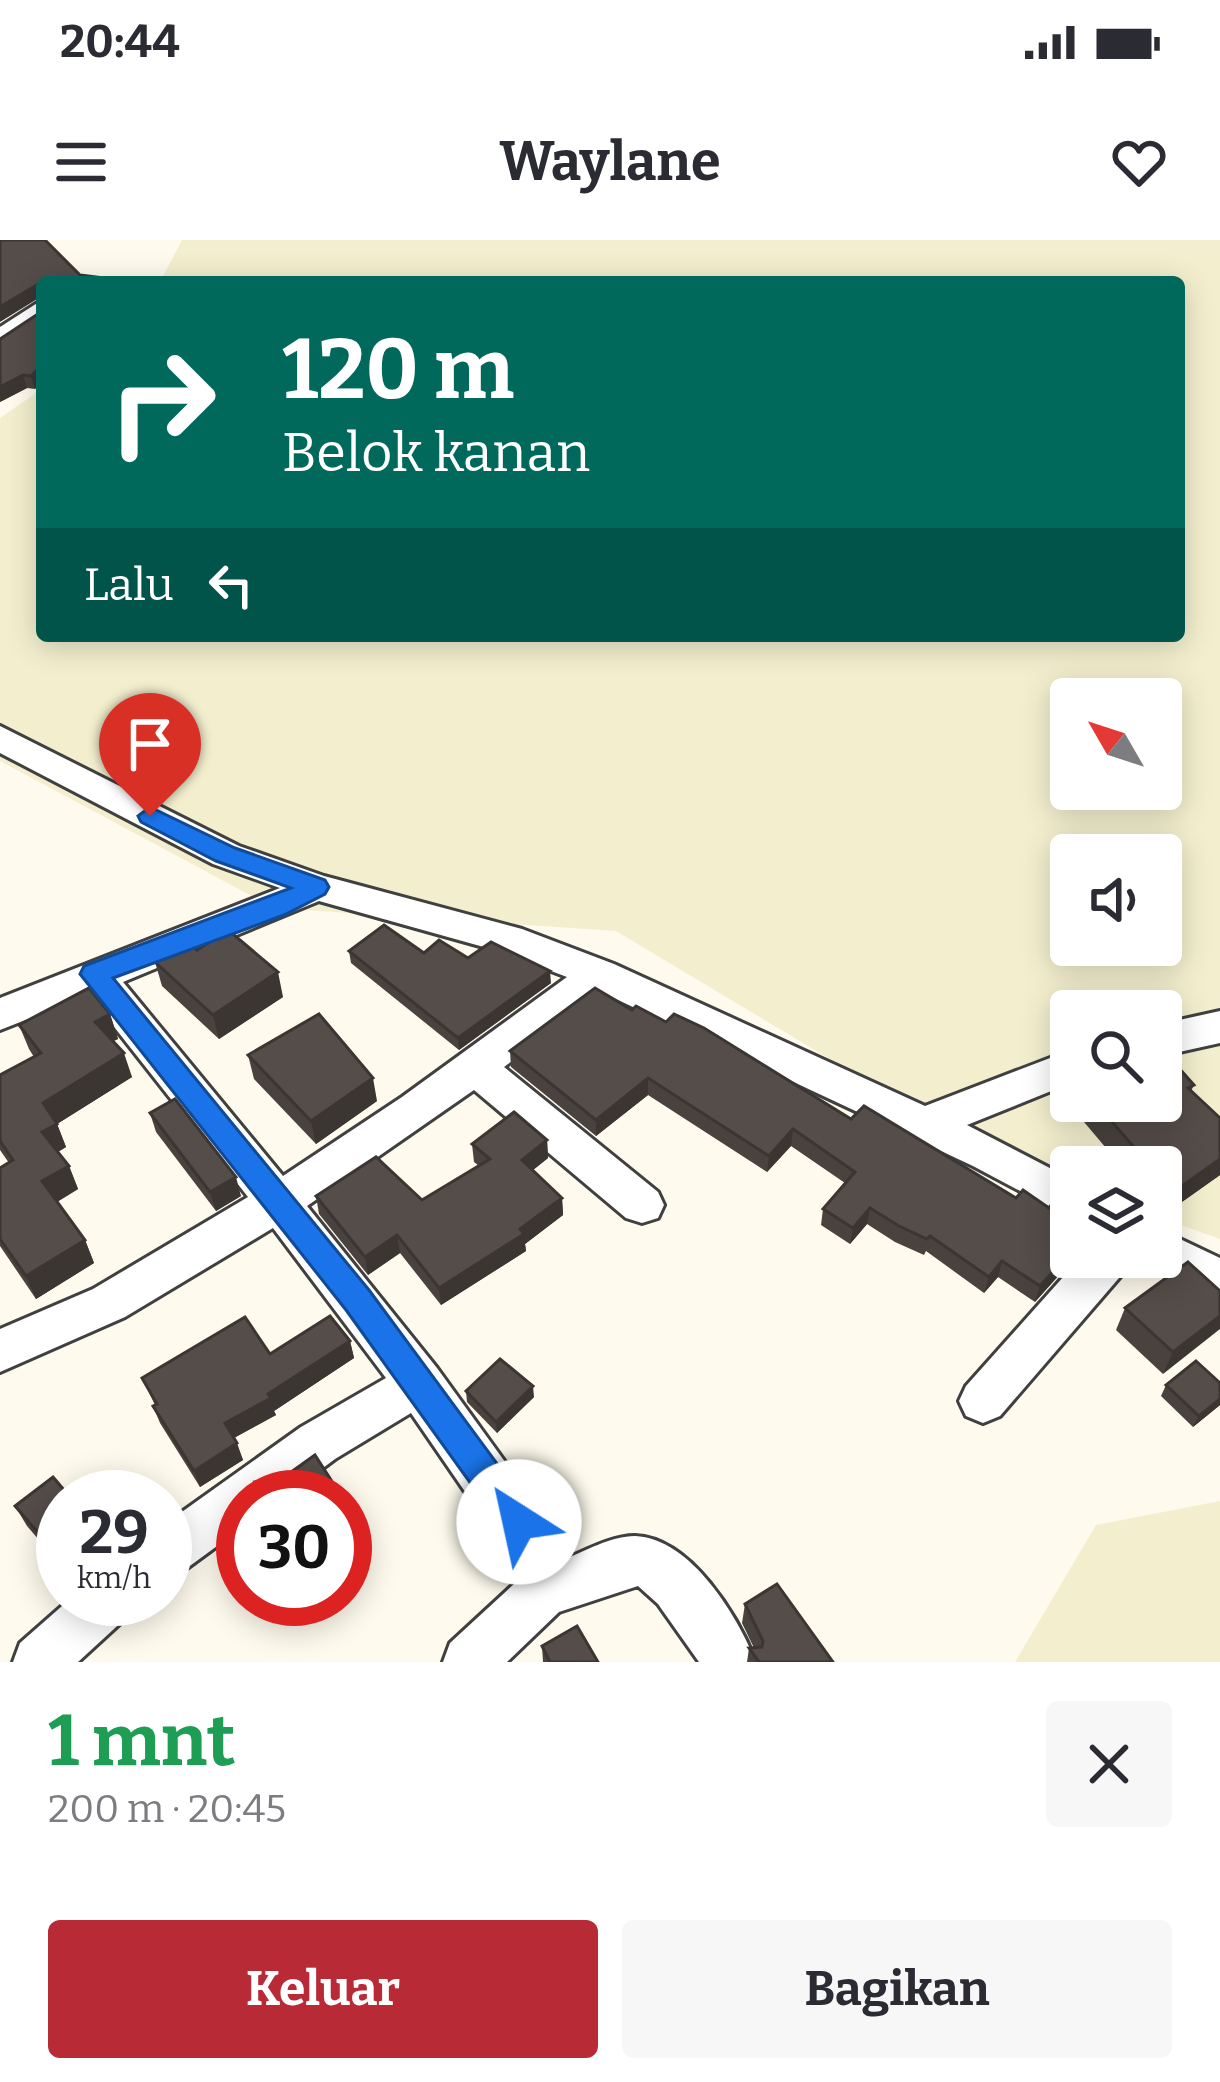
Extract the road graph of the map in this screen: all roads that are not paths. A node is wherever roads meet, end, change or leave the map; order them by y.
1 (36, 313) edge
2 (0, 340) edge
3 (0, 738) edge
4 (316, 887) junction
5 (94, 974) junction
6 (600, 974) junction
7 (0, 1016) edge
8 (1220, 1027) edge
9 (1182, 1035) edge
10 (476, 1066) junction
11 (1050, 1074) edge
12 (924, 1124) junction
13 (1050, 1189) edge
14 (280, 1201) junction
15 (642, 1204) dead end
16 (1182, 1260) edge
17 (1091, 1278) edge
18 (1220, 1281) edge
19 (0, 1351) edge
20 (420, 1383) junction
21 (983, 1401) dead end
22 (192, 1534) edge
23 (542, 1594) junction
24 (79, 1626) edge
25 (39, 1662) edge
26 (469, 1662) edge
27 (730, 1662) edge

1 - 2 street
3 - 4 street
4 - 5 street
4 - 6 street
5 - 7 street
5 - 14 street
6 - 10 street
6 - 12 street
8 - 9 street
10 - 14 street
10 - 15 street
11 - 12 street
12 - 13 street
14 - 19 street
14 - 20 street
16 - 18 street
17 - 21 street
20 - 22 street
20 - 23 street
23 - 26 street
23 - 27 street
24 - 25 street

